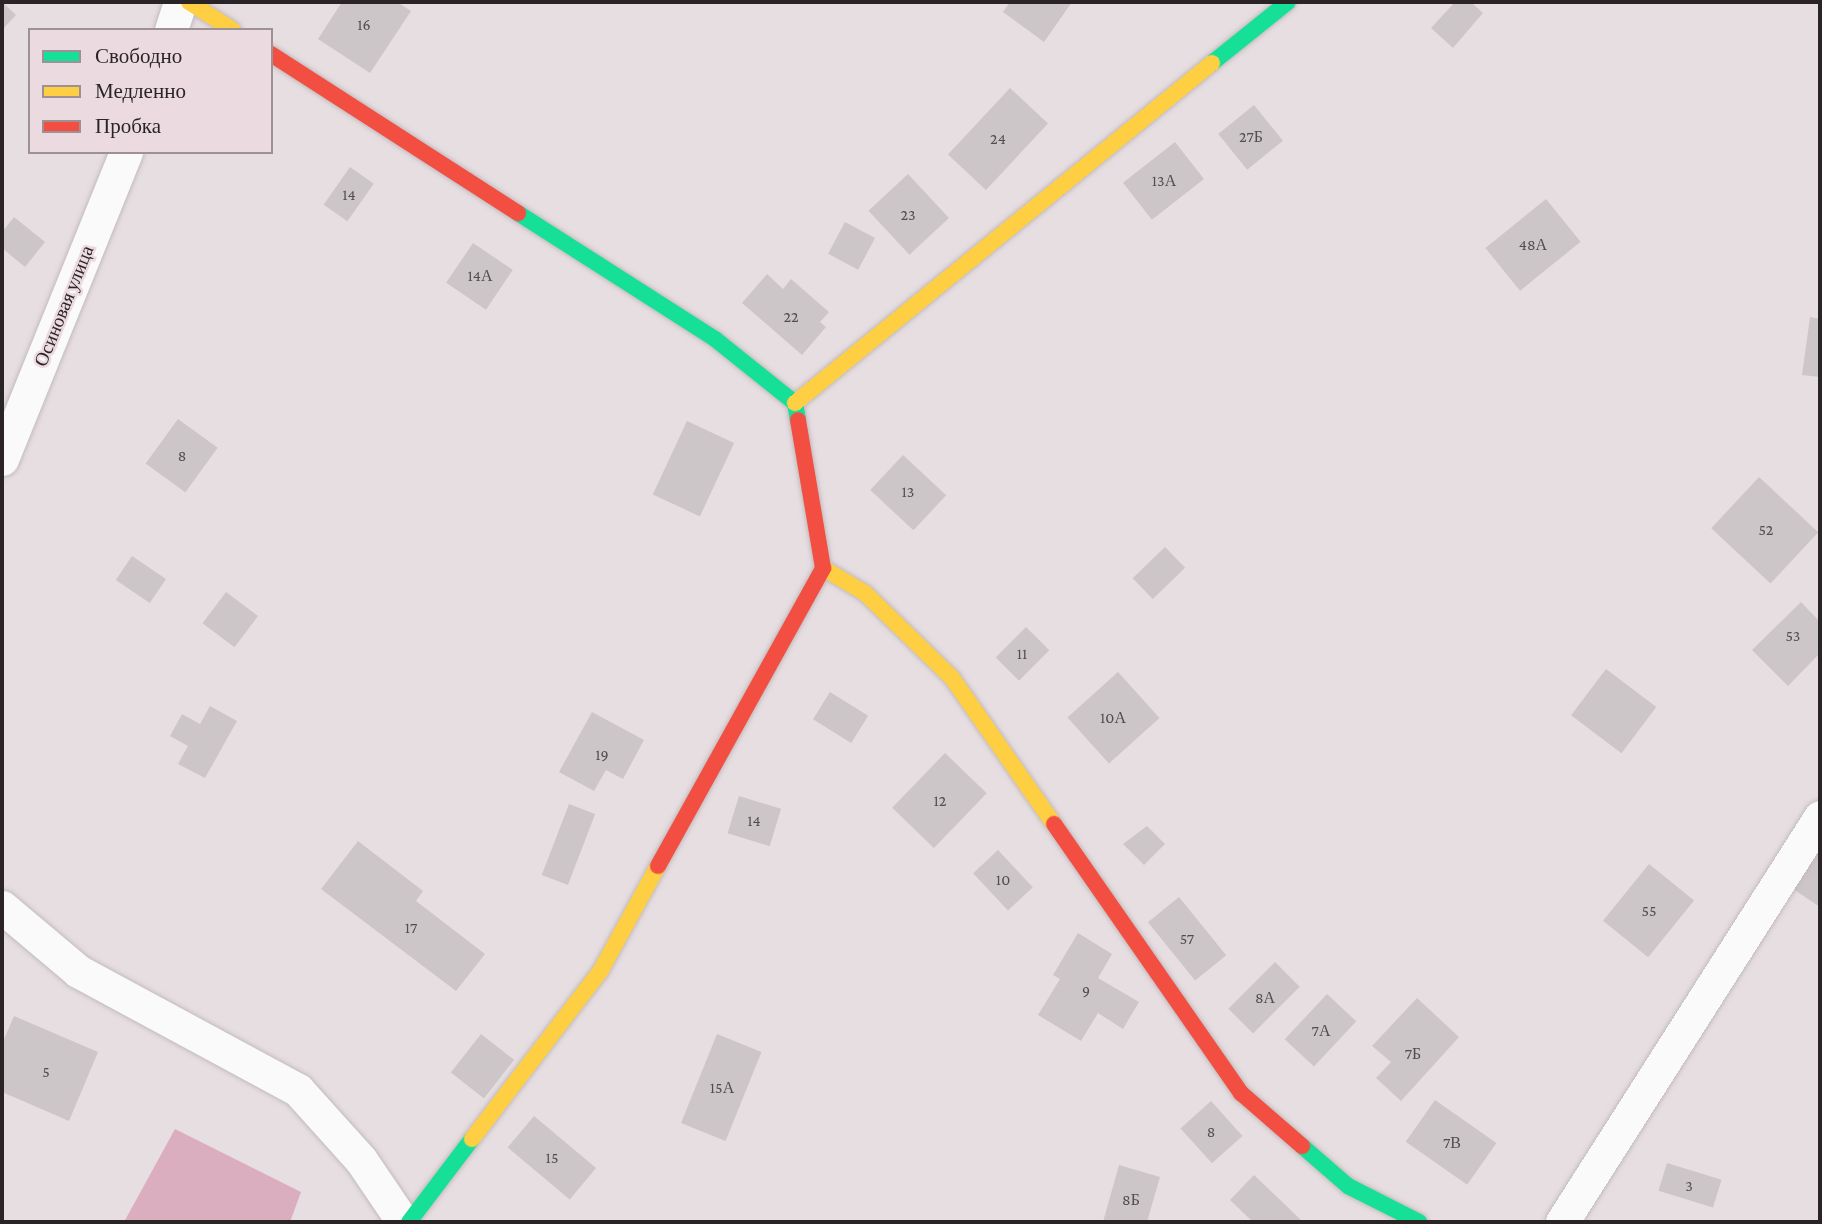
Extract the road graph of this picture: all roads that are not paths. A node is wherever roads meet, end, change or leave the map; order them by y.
1 (180, 2) edge
2 (189, 2) edge
3 (1288, 2) edge
4 (172, 28) edge
5 (230, 28) edge
6 (273, 55) edge
7 (125, 154) edge
8 (795, 403) junction
9 (2, 459) edge
10 (823, 568) junction
11 (1820, 817) edge
12 (2, 907) edge
13 (403, 1222) edge
14 (409, 1222) edge
15 (1419, 1222) edge
16 (1562, 1222) edge

1 - 4 street
2 - 5 street
3 - 8 street
6 - 8 street
7 - 9 street, Осиновая улица
8 - 10 street
10 - 14 street
10 - 15 street
11 - 16 street
12 - 13 street

